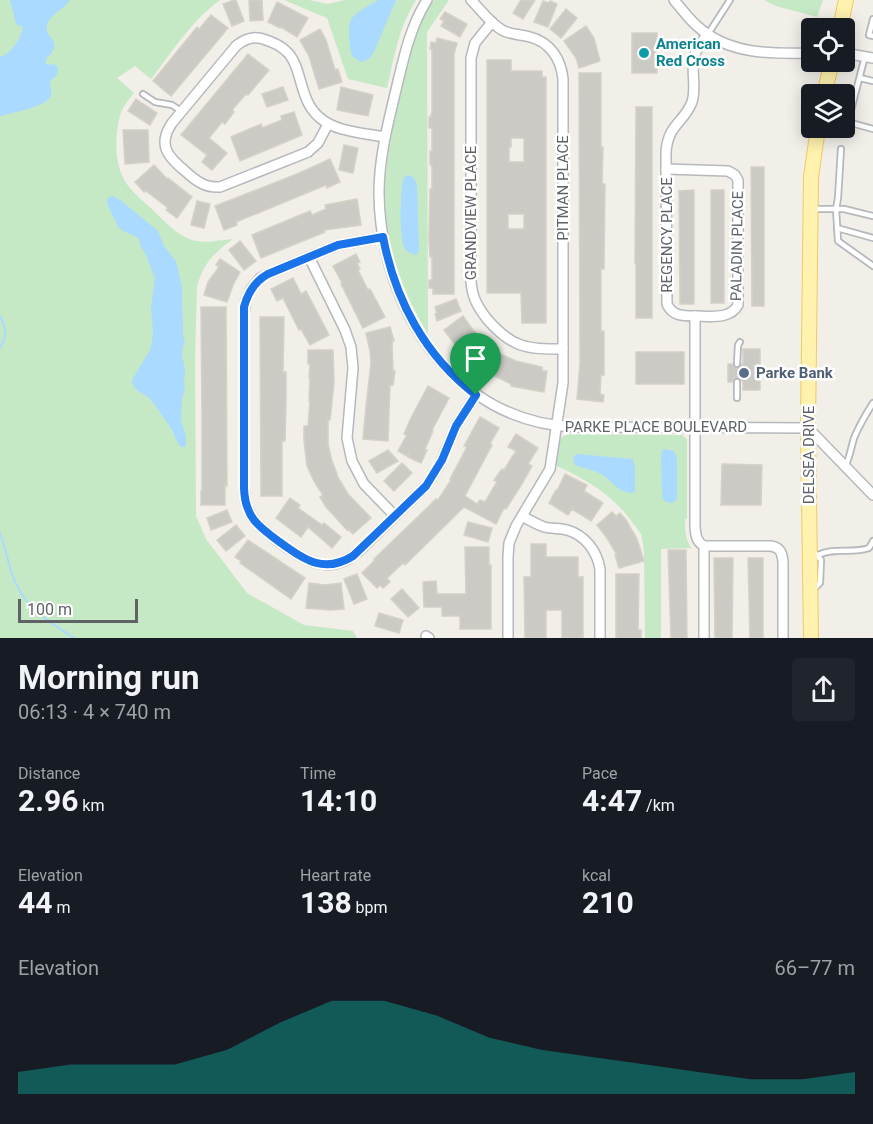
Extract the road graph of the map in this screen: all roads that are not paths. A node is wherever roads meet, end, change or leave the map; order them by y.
1 (427, 0) edge
2 (471, 0) edge
3 (674, 0) edge
4 (730, 0) edge
5 (846, 0) edge
6 (842, 18) edge
7 (873, 19) edge
8 (492, 22) junction
9 (708, 34) junction
10 (873, 36) edge
11 (801, 53) edge
12 (869, 57) edge
13 (860, 78) junction
14 (873, 81) edge
15 (154, 91) dead end
16 (143, 94) dead end
17 (855, 94) edge
18 (149, 98) junction
19 (181, 111) junction
20 (328, 124) junction
21 (855, 124) edge
22 (873, 129) edge
23 (385, 137) junction
24 (817, 138) edge
25 (841, 149) dead end
26 (666, 170) junction
27 (811, 209) junction
28 (836, 209) junction
29 (873, 216) edge
30 (837, 228) junction
31 (383, 237) junction
32 (873, 238) edge
33 (309, 257) junction
34 (873, 266) edge
35 (695, 316) junction
36 (740, 342) dead end
37 (563, 349) junction
38 (737, 364) dead end
39 (737, 382) dead end
40 (476, 395) junction
41 (737, 398) dead end
42 (873, 403) edge
43 (557, 426) junction
44 (695, 427) junction
45 (808, 428) junction
46 (845, 467) junction
47 (873, 495) edge
48 (395, 516) junction
49 (522, 516) junction
50 (873, 541) edge
51 (704, 546) junction
52 (814, 554) junction
53 (508, 638) edge
54 (600, 638) edge
55 (704, 638) edge
56 (783, 638) edge
57 (811, 638) edge

1 - 23 street, PARKE PLACE BOULEVARD
2 - 8 street, PITMAN PLACE
3 - 9 street
4 - 9 lane
5 - 6 main road
7 - 10 lane
8 - 37 street, PITMAN PLACE
8 - 37 street, GRANDVIEW PLACE
9 - 11 street
9 - 26 street, REGENCY PLACE
12 - 13 lane
13 - 14 lane
13 - 17 lane
15 - 18 lane
16 - 18 lane
18 - 19 lane
19 - 20 street
19 - 20 street
20 - 23 street
21 - 22 lane
23 - 31 street, PARKE PLACE BOULEVARD
24 - 27 main road, DELSEA DRIVE
25 - 28 lane
26 - 35 street, REGENCY PLACE
26 - 35 street, PALADIN PLACE
27 - 28 lane
27 - 45 main road, DELSEA DRIVE
28 - 29 lane
28 - 30 lane
30 - 32 lane
30 - 34 lane
31 - 33 street
31 - 40 street, PARKE PLACE BOULEVARD
33 - 48 street
33 - 48 street
35 - 44 street
36 - 38 lane
37 - 43 street, PITMAN PLACE
39 - 41 lane
40 - 43 street, PARKE PLACE BOULEVARD
40 - 48 street
42 - 46 lane
43 - 44 street, PARKE PLACE BOULEVARD
43 - 49 street, PITMAN PLACE
44 - 45 street, PARKE PLACE BOULEVARD
44 - 51 street
45 - 46 street
45 - 52 main road, DELSEA DRIVE
46 - 47 street
49 - 53 street, PITMAN PLACE
49 - 54 street
50 - 52 lane
51 - 55 street
51 - 56 street
52 - 57 main road, DELSEA DRIVE

